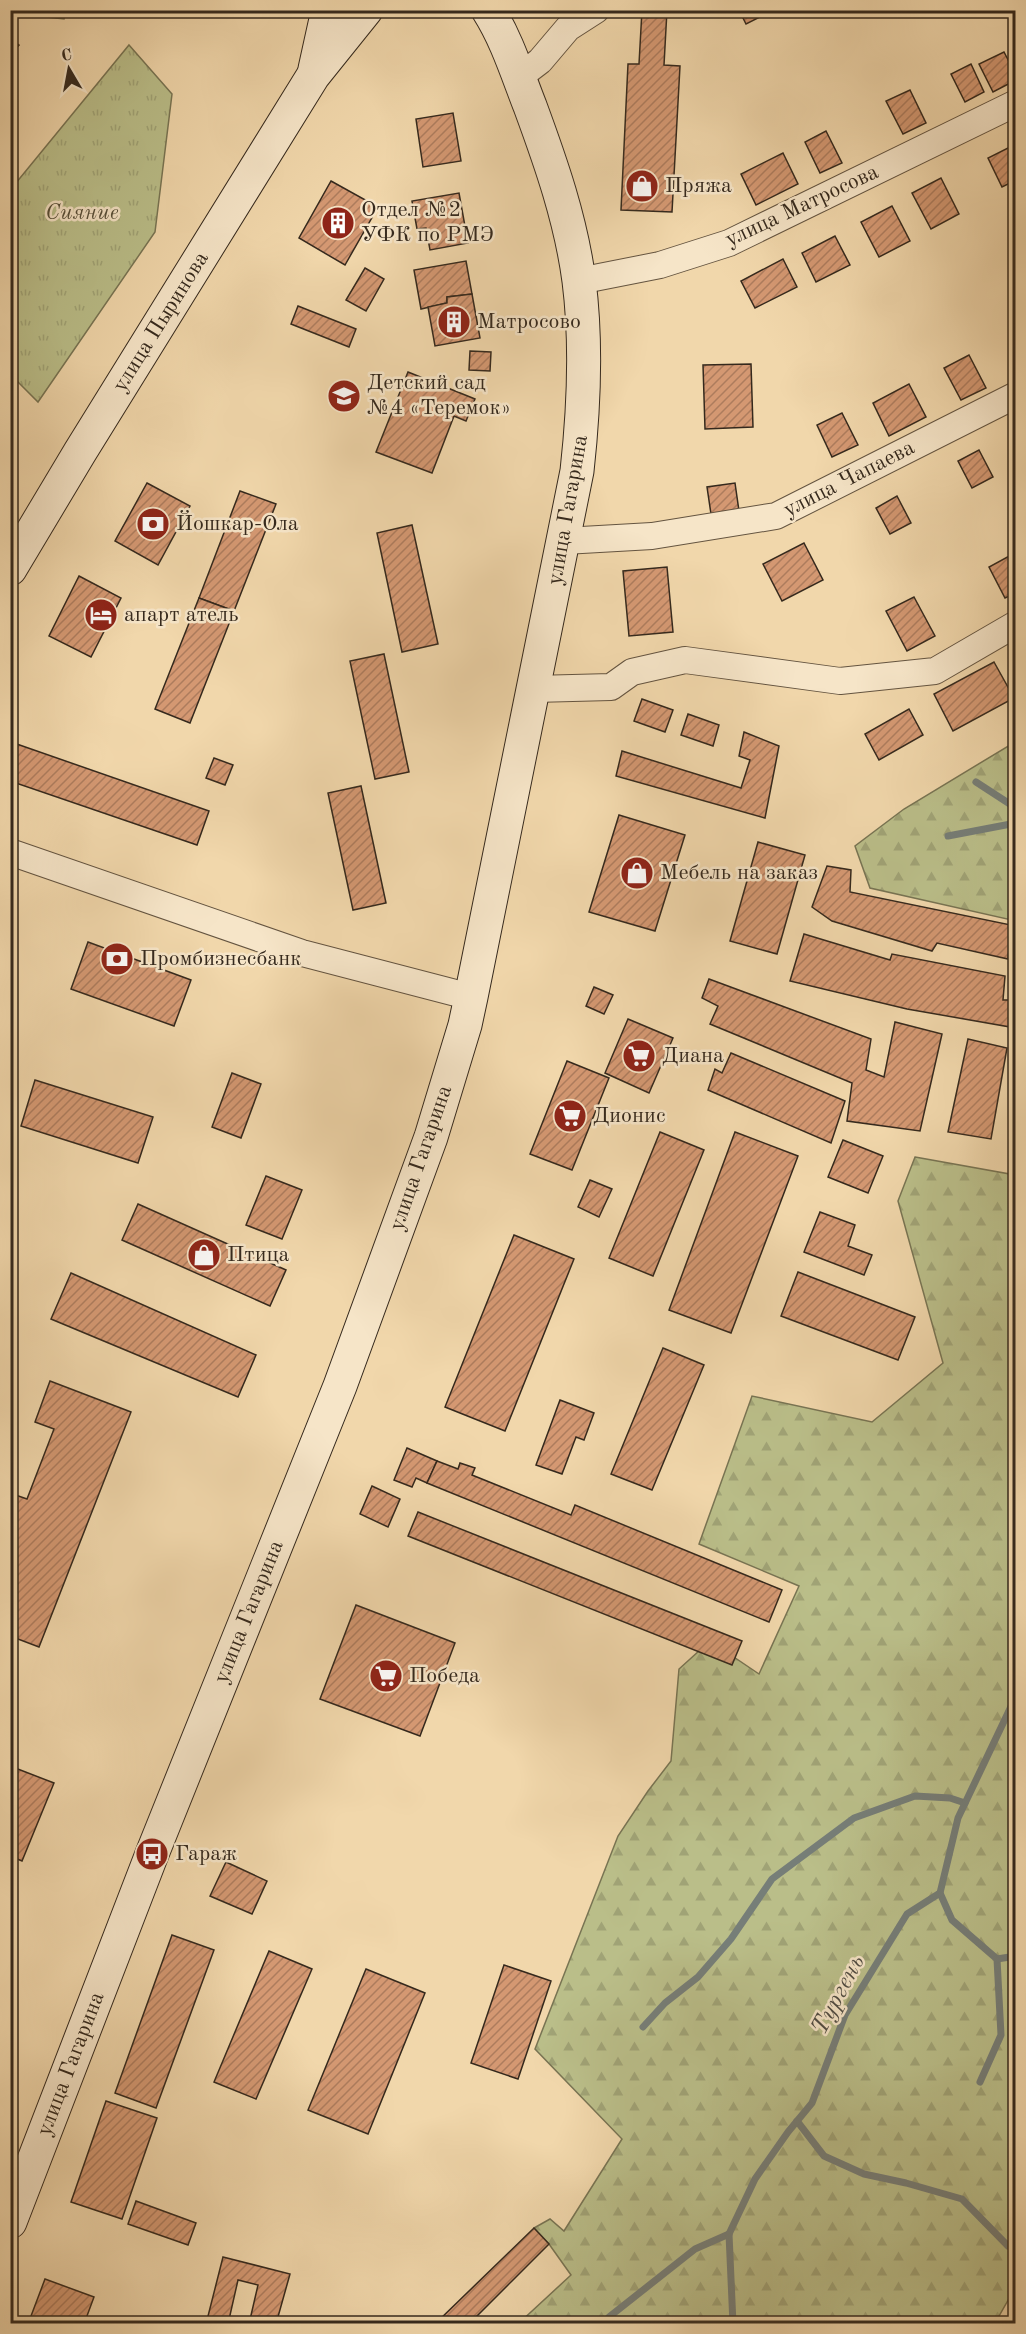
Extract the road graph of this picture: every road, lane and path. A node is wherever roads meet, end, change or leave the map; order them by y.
1 (328, 10) edge
2 (366, 10) edge
3 (596, 10) edge
4 (495, 16) edge
5 (313, 76) junction
6 (519, 77) junction
7 (1016, 103) edge
8 (579, 281) junction
9 (1016, 394) edge
10 (564, 541) junction
11 (10, 569) edge
12 (1016, 624) edge
13 (534, 689) junction
14 (10, 852) edge
15 (471, 997) junction
16 (10, 2222) edge

1 - 5 street, улица Пыринова
2 - 5 street, улица Пыринова
3 - 6 street
4 - 6 street, улица Гагарина
5 - 11 street, улица Пыринова
6 - 8 street, улица Гагарина
7 - 8 street, улица Матросова
8 - 10 street, улица Гагарина
9 - 10 street, улица Чапаева
10 - 13 street, улица Гагарина
12 - 13 street
13 - 15 street, улица Гагарина
14 - 15 street
15 - 16 street, улица Гагарина

